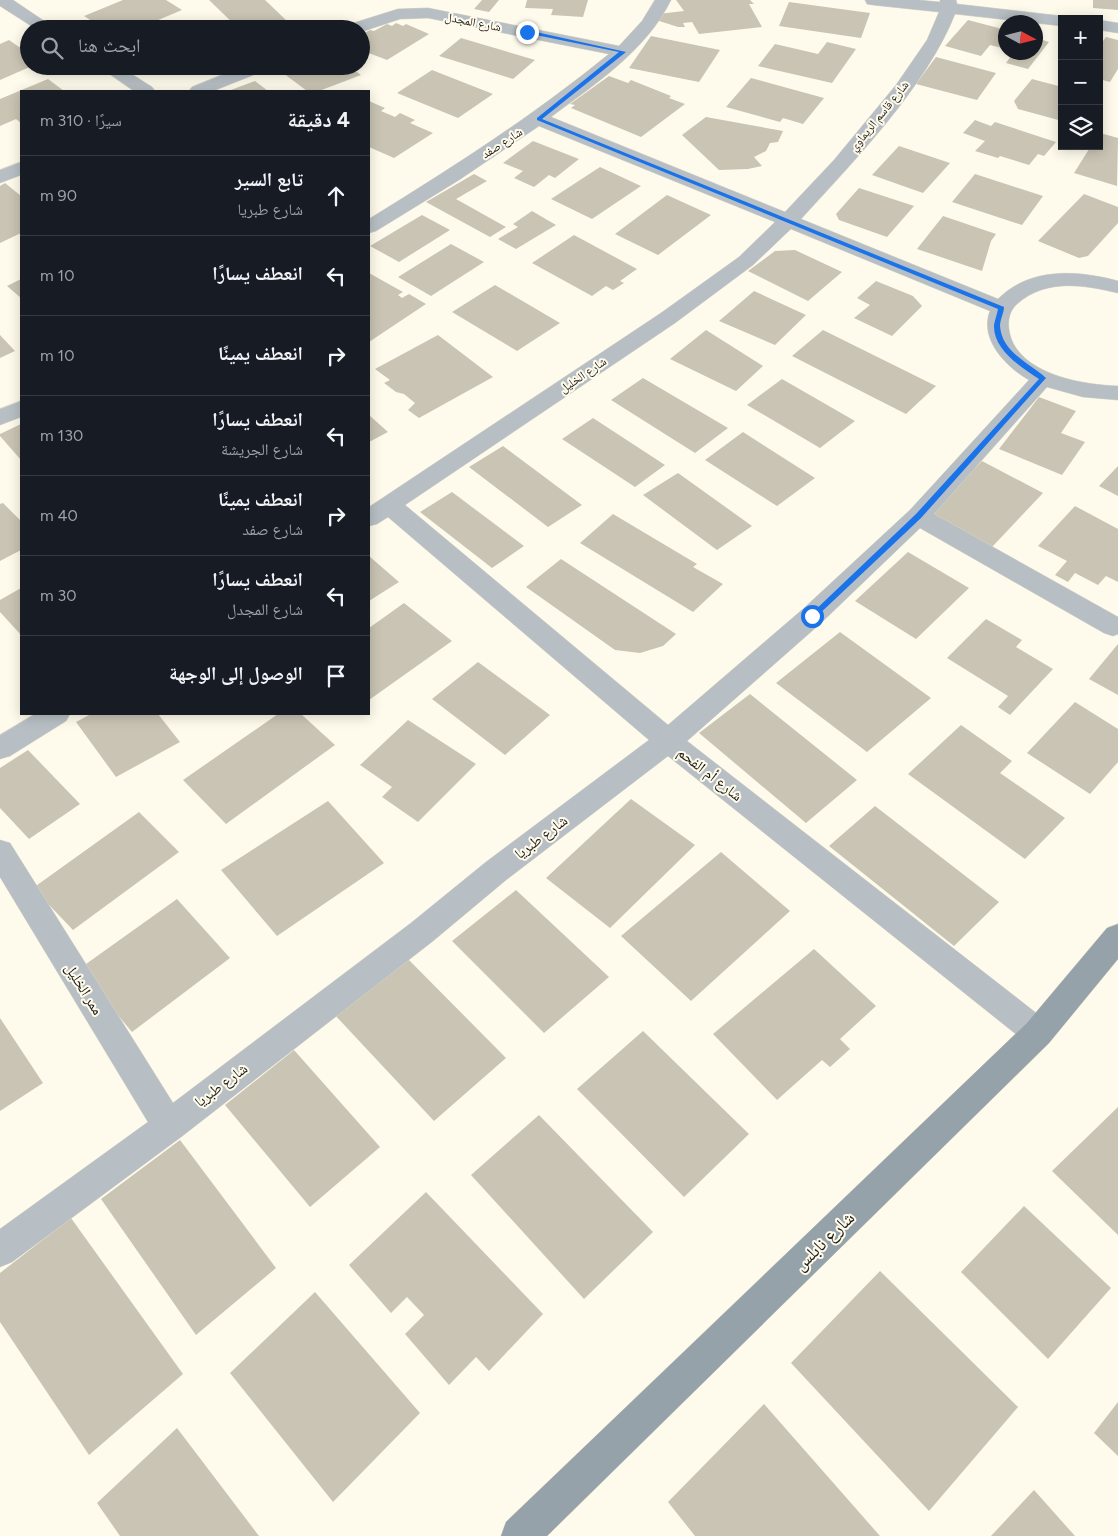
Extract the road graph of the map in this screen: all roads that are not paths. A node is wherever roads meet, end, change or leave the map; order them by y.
1 (2, 0) edge
2 (663, 0) edge
3 (874, 0) edge
4 (949, 4) edge
5 (398, 7) edge
6 (34, 20) edge
7 (1058, 20) edge
8 (370, 21) edge
9 (1103, 26) edge
10 (1118, 28) edge
11 (623, 52) junction
12 (121, 75) edge
13 (238, 75) edge
14 (144, 90) edge
15 (200, 90) edge
16 (538, 119) junction
17 (20, 168) edge
18 (0, 177) edge
19 (789, 220) junction
20 (370, 226) edge
21 (1117, 286) edge
22 (1002, 308) junction
23 (1043, 378) junction
24 (1118, 393) edge
25 (20, 408) edge
26 (0, 418) edge
27 (379, 511) edge
28 (918, 516) junction
29 (1113, 626) dead end
30 (55, 715) edge
31 (668, 740) junction
32 (0, 748) edge
33 (0, 852) edge
34 (1118, 937) edge
35 (1038, 1033) junction
36 (169, 1126) junction
37 (0, 1250) edge
38 (520, 1536) edge

1 - 6 street
2 - 11 street, شارع صفد
3 - 4 street
4 - 7 street
4 - 19 street, شارع قاسم الريماوي
5 - 8 street, شارع المجدل
5 - 11 street, شارع المجدل
9 - 10 street
11 - 16 street, شارع صفد
12 - 14 street
13 - 15 street
16 - 19 street
16 - 20 street, شارع صفد
17 - 18 street
19 - 22 street
19 - 27 street, شارع الخليل
21 - 22 street
22 - 23 street
23 - 24 street
23 - 28 street, شارع طبريا
25 - 26 street
27 - 31 street, شارع أم الفحم
28 - 29 street
28 - 31 street, شارع طبريا
30 - 32 street
31 - 35 street, شارع أم الفحم
31 - 36 street, شارع طبريا
33 - 36 street, ممر الخليل
34 - 35 street, شارع نابلس
35 - 38 street, شارع نابلس
36 - 37 street, شارع طبريا

